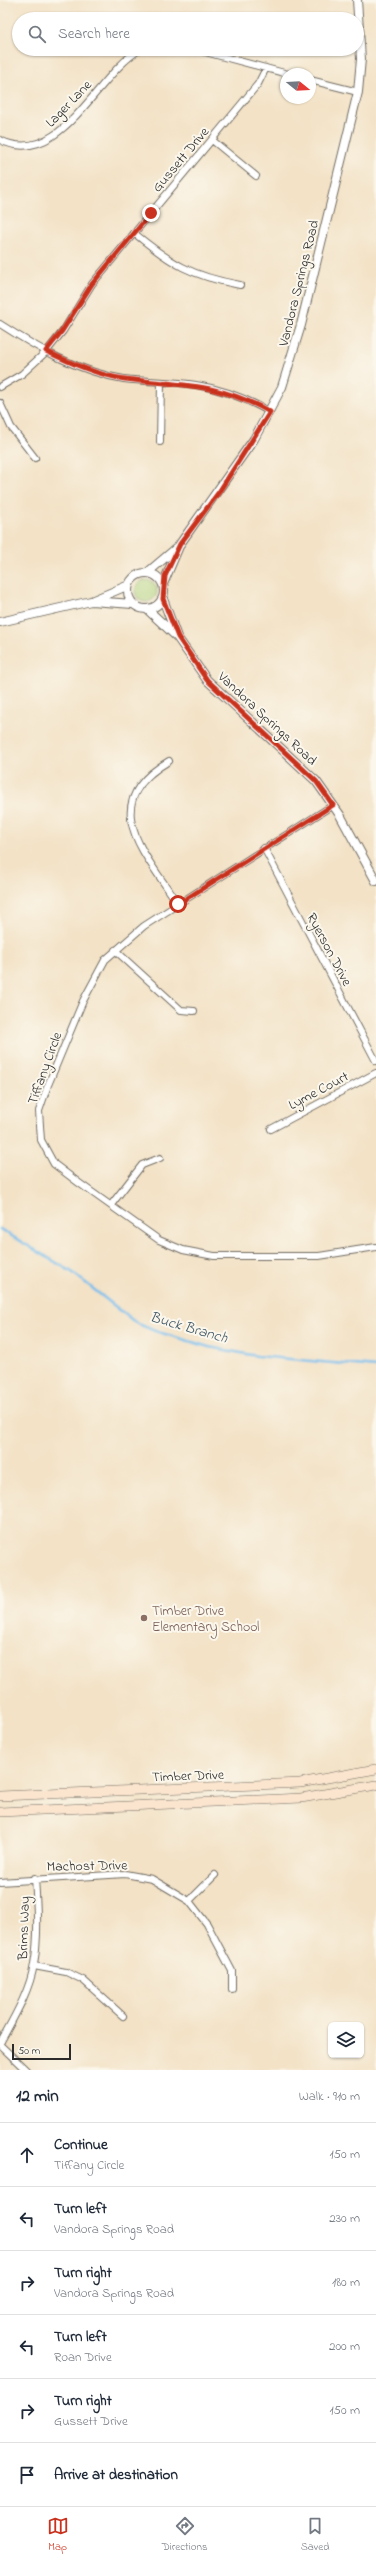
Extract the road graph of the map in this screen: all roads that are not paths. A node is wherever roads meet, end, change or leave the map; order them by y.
1 (357, 0) edge
2 (358, 12) edge
3 (129, 56) edge
4 (221, 56) edge
5 (361, 56) edge
6 (266, 68) junction
7 (280, 72) edge
8 (316, 82) edge
9 (358, 92) junction
10 (0, 140) edge
11 (212, 140) junction
12 (256, 176) dead end
13 (134, 233) junction
14 (240, 285) dead end
15 (0, 324) edge
16 (46, 351) junction
17 (161, 382) junction
18 (0, 387) edge
19 (0, 403) edge
20 (270, 412) junction
21 (160, 442) dead end
22 (34, 458) dead end
23 (180, 544) junction
24 (147, 573) junction
25 (163, 584) junction
26 (129, 585) junction
27 (163, 599) junction
28 (91, 601) junction
29 (132, 604) junction
30 (148, 610) junction
31 (0, 622) edge
32 (178, 637) junction
33 (169, 761) dead end
34 (333, 805) junction
35 (264, 848) junction
36 (376, 881) edge
37 (178, 904) junction
38 (114, 950) junction
39 (194, 1011) dead end
40 (376, 1061) edge
41 (376, 1073) edge
42 (271, 1129) dead end
43 (160, 1158) dead end
44 (111, 1205) junction
45 (376, 1246) edge
46 (376, 1769) edge
47 (376, 1785) edge
48 (0, 1796) edge
49 (0, 1812) edge
50 (215, 1875) dead end
51 (35, 1878) junction
52 (0, 1882) edge
53 (189, 1901) junction
54 (34, 1966) junction
55 (232, 1989) dead end
56 (123, 2016) dead end
57 (0, 2044) edge
58 (26, 2070) edge

1 - 2 street, Vandora Springs Road
3 - 10 street, Lager Lane
4 - 6 street
5 - 9 street, Vandora Springs Road
6 - 7 street
6 - 11 street, Gussett Drive
8 - 9 street
9 - 20 street, Vandora Springs Road
11 - 12 street
11 - 13 street, Gussett Drive
13 - 14 street
13 - 16 street, Gussett Drive
15 - 16 street
16 - 17 street
16 - 18 street, Gussett Drive
17 - 20 street
17 - 21 street
19 - 22 street
20 - 23 street, Vandora Springs Road
23 - 24 street, Vandora Springs Road
23 - 25 street, Vandora Springs Road
24 - 25 street
24 - 26 street
25 - 27 street
26 - 28 street
26 - 29 street
27 - 30 street
27 - 32 street, Vandora Springs Road
28 - 29 street
28 - 31 street
29 - 30 street
30 - 32 street, Vandora Springs Road
32 - 34 street, Vandora Springs Road
33 - 37 street
34 - 35 street, Tiffany Circle
34 - 36 street, Vandora Springs Road
35 - 37 street, Tiffany Circle
35 - 40 street, Ryerson Drive
37 - 38 street, Tiffany Circle
38 - 39 street
38 - 44 street, Tiffany Circle
41 - 42 street, Lyme Court
43 - 44 street
44 - 45 street, Tiffany Circle
46 - 48 main road, Timber Drive
47 - 49 main road
50 - 53 street
51 - 52 street, Machost Drive
51 - 53 street, Machost Drive
51 - 54 street, Brims Way
53 - 55 street, Machost Drive
54 - 56 street
54 - 57 street, Brims Way
57 - 58 street

